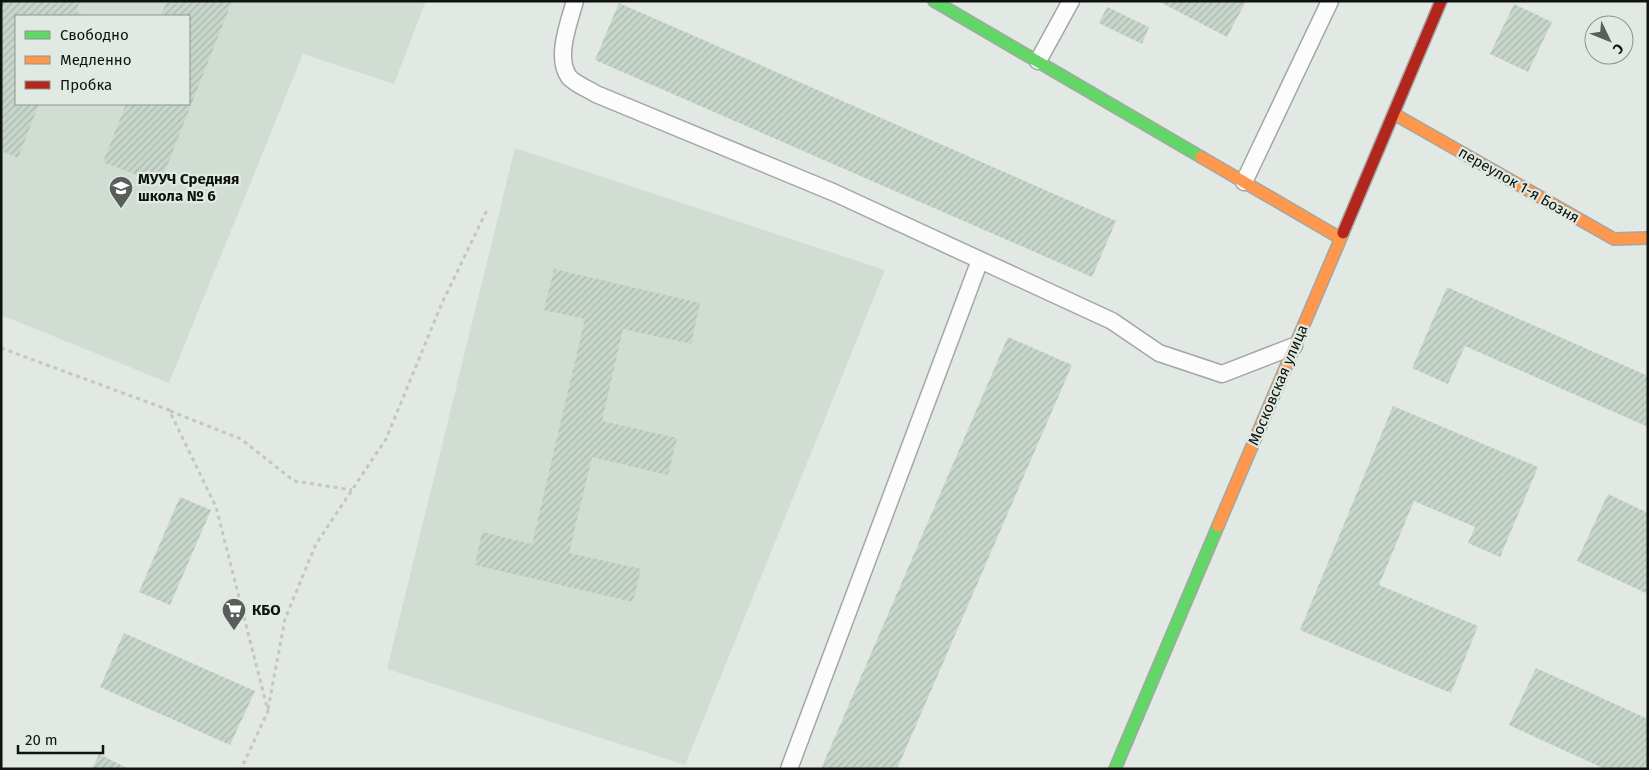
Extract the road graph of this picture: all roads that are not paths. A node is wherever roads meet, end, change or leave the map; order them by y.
1 (575, 1) edge
2 (934, 1) edge
3 (1071, 1) edge
4 (1330, 1) edge
5 (1441, 1) edge
6 (1038, 62) junction
7 (1394, 114) junction
8 (1244, 182) junction
9 (1340, 238) junction
10 (1648, 238) edge
11 (980, 260) junction
12 (1294, 346) junction
13 (789, 769) edge
14 (1116, 769) edge

1 - 11 lane
2 - 6 main road
3 - 6 lane
4 - 8 lane
5 - 7 main road, Московская улица
6 - 8 main road
7 - 9 main road, Московская улица
7 - 10 main road, переулок 1-я Бозня
8 - 9 main road
9 - 12 main road, Московская улица
11 - 12 lane
11 - 13 lane
12 - 14 main road, Московская улица

